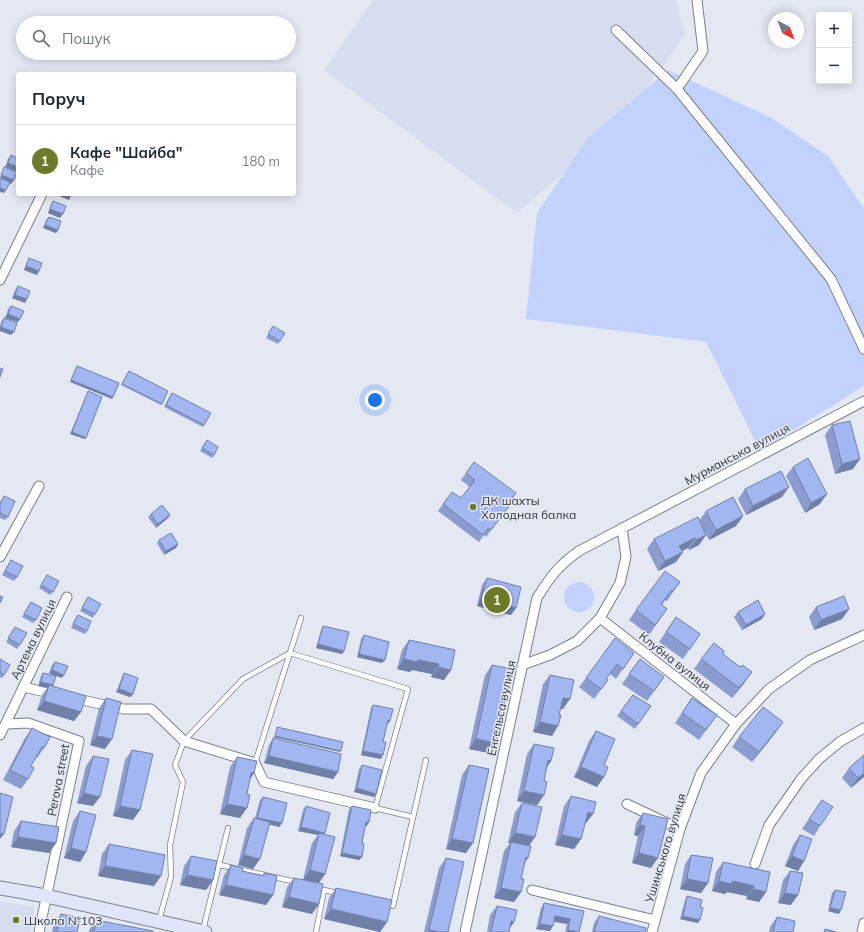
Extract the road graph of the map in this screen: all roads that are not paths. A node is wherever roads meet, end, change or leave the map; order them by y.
1 (697, 0) edge
2 (616, 30) dead end
3 (677, 89) junction
4 (41, 196) edge
5 (0, 280) edge
6 (864, 349) edge
7 (864, 401) edge
8 (39, 486) dead end
9 (622, 528) junction
10 (0, 557) edge
11 (67, 597) dead end
12 (301, 618) dead end
13 (600, 618) junction
14 (864, 634) edge
15 (290, 653) junction
16 (522, 665) junction
17 (23, 687) junction
18 (6, 724) junction
19 (736, 724) junction
20 (864, 728) edge
21 (0, 735) edge
22 (184, 742) junction
23 (426, 760) dead end
24 (255, 763) junction
25 (627, 804) dead end
26 (375, 808) junction
27 (413, 817) junction
28 (228, 828) dead end
29 (680, 829) junction
30 (207, 862) edge
31 (755, 864) dead end
32 (219, 865) junction
33 (300, 883) edge
34 (0, 888) edge
35 (532, 890) dead end
36 (340, 893) edge
37 (46, 896) junction
38 (378, 903) edge
39 (655, 920) junction
40 (158, 922) junction
41 (864, 923) edge
42 (39, 932) edge
43 (204, 932) edge
44 (316, 932) edge
45 (465, 932) edge
46 (652, 932) edge
47 (862, 932) edge

1 - 3 street
2 - 3 street
3 - 6 street
4 - 5 street
7 - 9 street, Мурманська вулиця
8 - 10 street
9 - 13 street
9 - 16 street, Енгельса вулиця
11 - 17 street, Артема вулиця
12 - 15 lane
13 - 16 street
13 - 19 street, Клубна вулиця
14 - 19 street, Ушинського вулиця
15 - 22 lane
15 - 24 lane
15 - 26 lane
16 - 45 street, Енгельса вулиця
17 - 18 street, Артема вулиця
17 - 22 street
18 - 21 street, Артема вулиця
18 - 37 street, Perova street
19 - 29 street, Ушинського вулиця
20 - 31 street
22 - 24 street
22 - 40 lane
23 - 27 lane
24 - 26 street
25 - 29 street
26 - 27 lane
27 - 38 lane
28 - 32 lane
29 - 39 street, Ушинського вулиця
30 - 32 lane
32 - 33 lane
32 - 43 lane
34 - 37 street
35 - 39 street
36 - 44 lane
37 - 40 street
37 - 42 street
39 - 46 street, Ушинського вулиця
40 - 43 street
41 - 47 street

